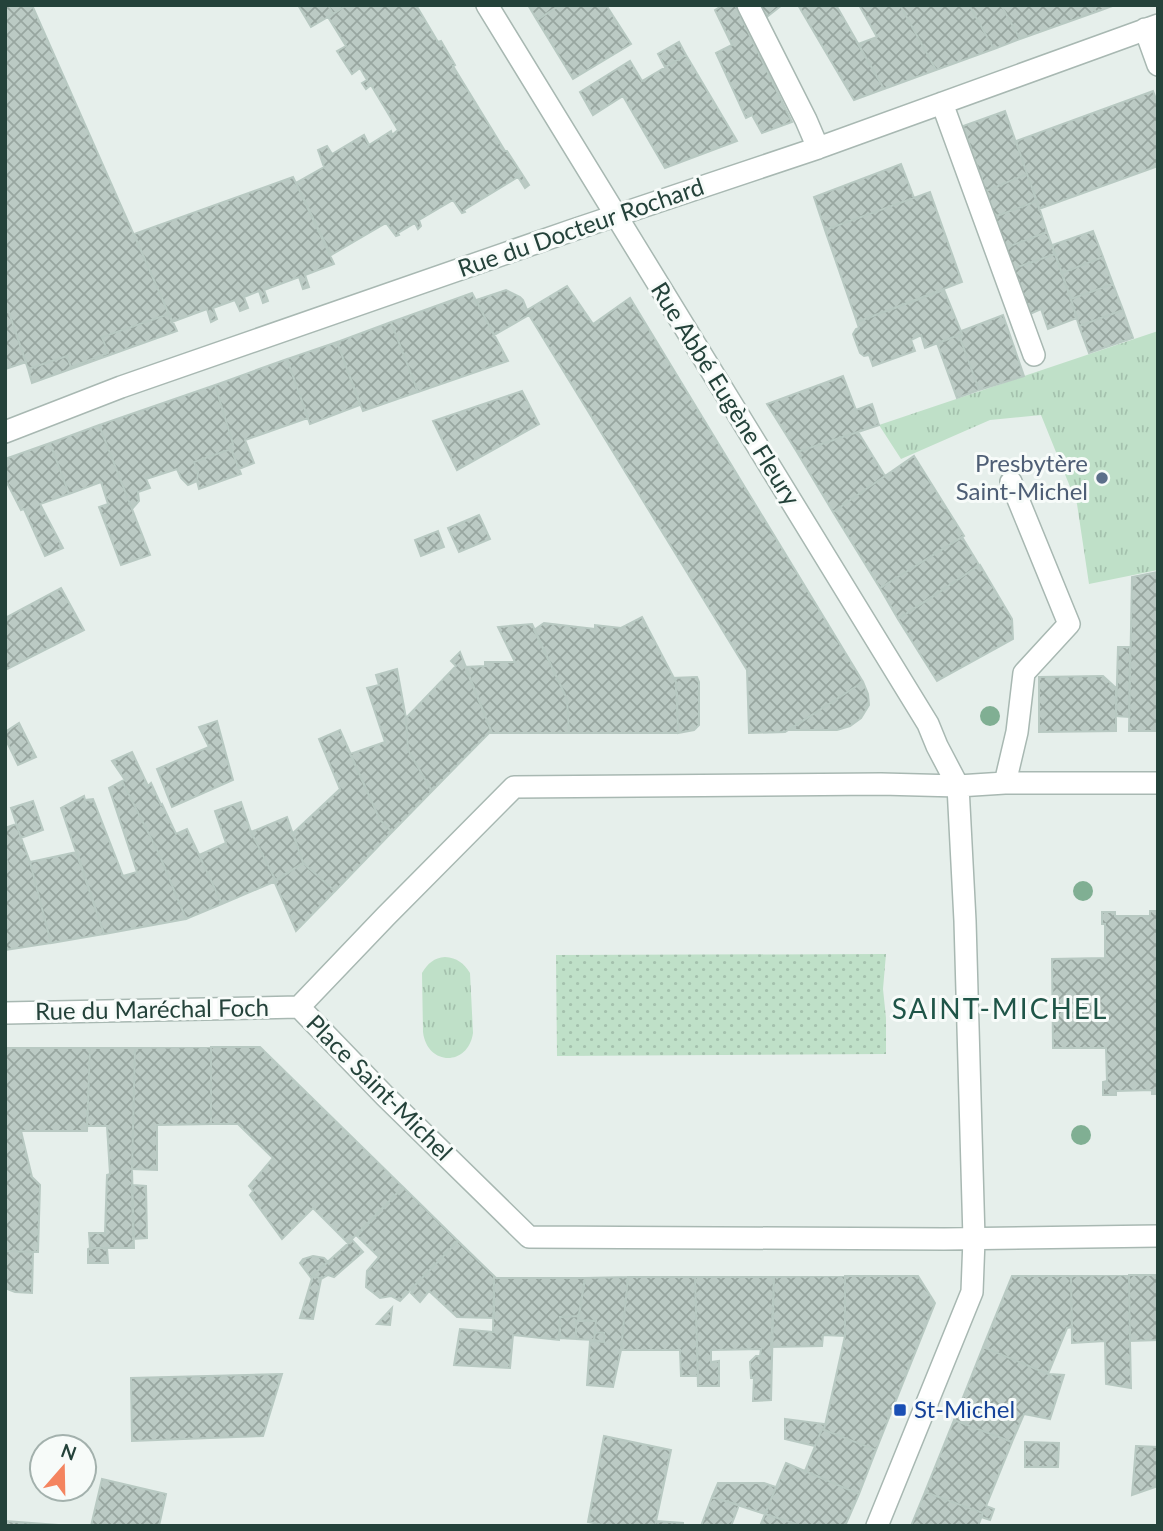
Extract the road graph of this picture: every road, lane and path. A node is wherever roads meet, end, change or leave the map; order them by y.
1 (487, 5) edge
2 (748, 5) edge
3 (1151, 27) edge
4 (1158, 65) edge
5 (942, 103) junction
6 (818, 148) junction
7 (617, 215) junction
8 (1034, 355) dead end
9 (5, 432) edge
10 (1011, 482) dead end
11 (1005, 783) junction
12 (1158, 783) edge
13 (958, 786) junction
14 (299, 1007) junction
15 (5, 1013) edge
16 (1158, 1236) edge
17 (974, 1239) junction
18 (877, 1526) edge

1 - 7 street, Rue Abbé Eugène Fleury
2 - 6 street
3 - 4 street
3 - 5 street, Rue du Docteur Rochard
5 - 6 street, Rue du Docteur Rochard
5 - 8 street
6 - 7 street, Rue du Docteur Rochard
7 - 9 street, Rue du Docteur Rochard
7 - 13 street, Rue Abbé Eugène Fleury
10 - 11 street
11 - 12 street, Place Saint-Michel
11 - 13 street, Place Saint-Michel
13 - 14 street, Place Saint-Michel
13 - 17 street
14 - 15 street, Rue du Maréchal Foch
14 - 17 street, Place Saint-Michel
16 - 17 street, Place Saint-Michel
17 - 18 street

